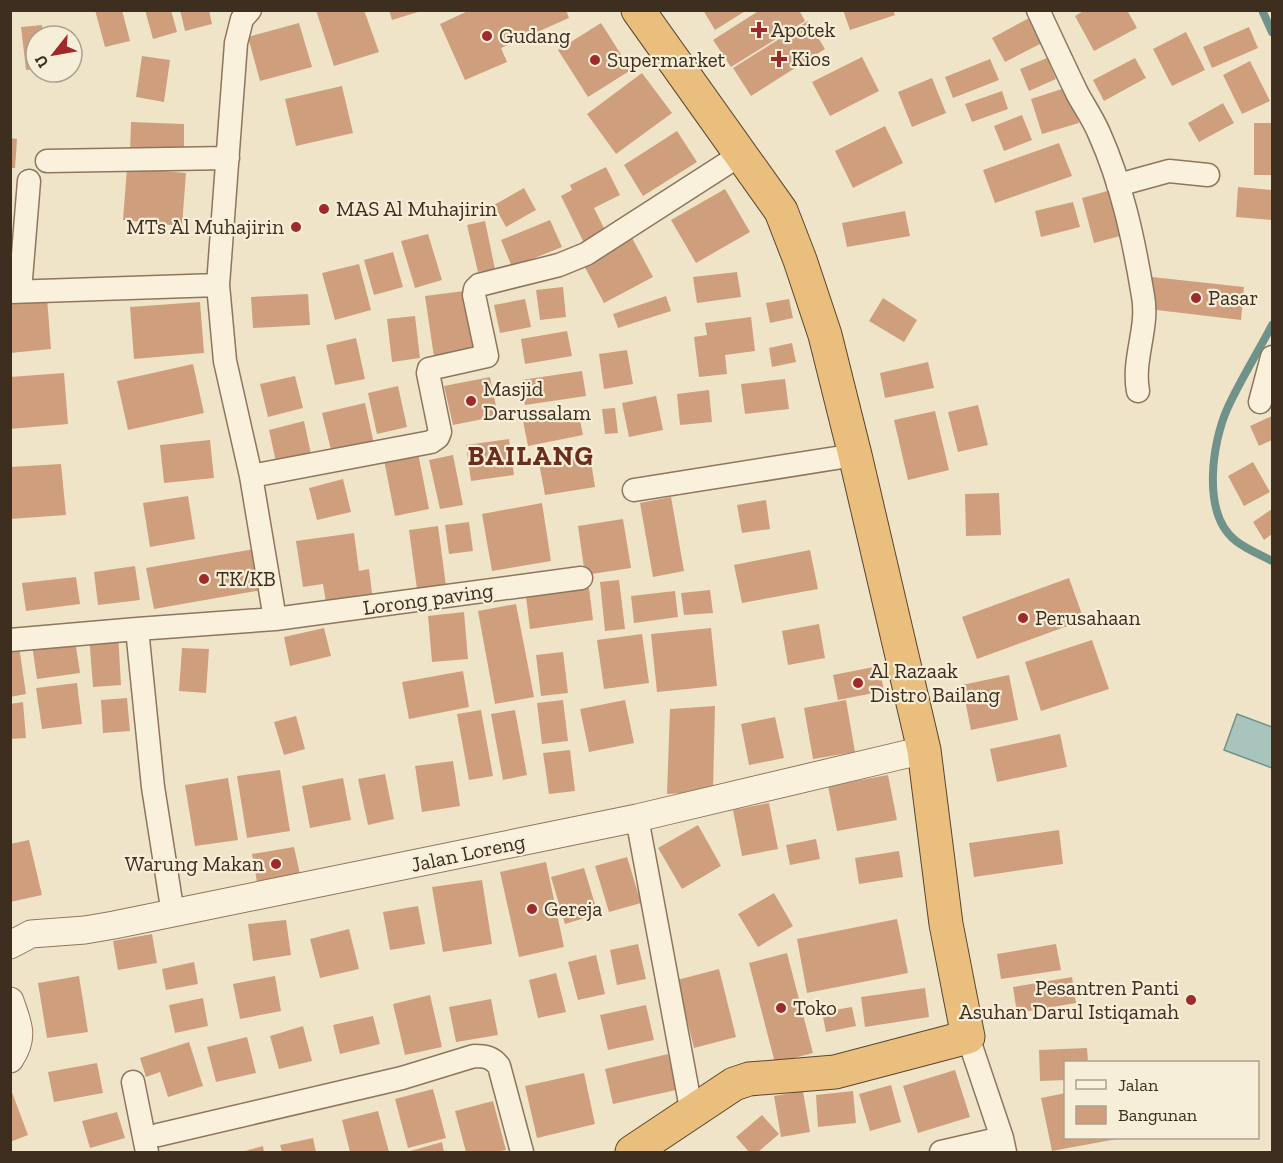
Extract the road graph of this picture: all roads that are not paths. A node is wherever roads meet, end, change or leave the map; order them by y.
1 (250, 10) edge
2 (638, 10) edge
3 (1038, 10) edge
4 (740, 155) junction
5 (228, 158) junction
6 (47, 160) dead end
7 (1208, 175) dead end
8 (29, 181) dead end
9 (1118, 185) junction
10 (218, 285) junction
11 (15, 292) edge
12 (1272, 357) edge
13 (1138, 391) dead end
14 (1260, 402) dead end
15 (855, 455) junction
16 (251, 476) junction
17 (634, 490) dead end
18 (581, 578) dead end
19 (275, 619) junction
20 (137, 629) junction
21 (10, 640) edge
22 (924, 750) junction
23 (637, 818) junction
24 (173, 914) junction
25 (10, 945) edge
26 (10, 1001) edge
27 (968, 1037) junction
28 (10, 1059) edge
29 (133, 1082) dead end
30 (692, 1114) junction
31 (152, 1144) edge
32 (1003, 1145) edge
33 (522, 1152) edge
34 (632, 1152) edge
35 (940, 1152) edge

1 - 5 street
2 - 4 highway
3 - 9 street
4 - 15 highway
4 - 16 street
5 - 6 street
5 - 10 street
7 - 9 street
8 - 11 street
9 - 13 street
10 - 11 street
10 - 16 street
12 - 14 street
15 - 17 street
15 - 22 highway
16 - 19 street
18 - 19 street, Lorong paving
19 - 20 street, Lorong paving
20 - 21 street, Lorong paving
20 - 24 street
22 - 23 street, Jalan Loreng
22 - 27 highway
23 - 24 street, Jalan Loreng
23 - 30 street
24 - 25 street, Jalan Loreng
26 - 28 street
27 - 30 highway
27 - 32 street
29 - 31 street
30 - 34 highway
31 - 33 street
32 - 35 street

